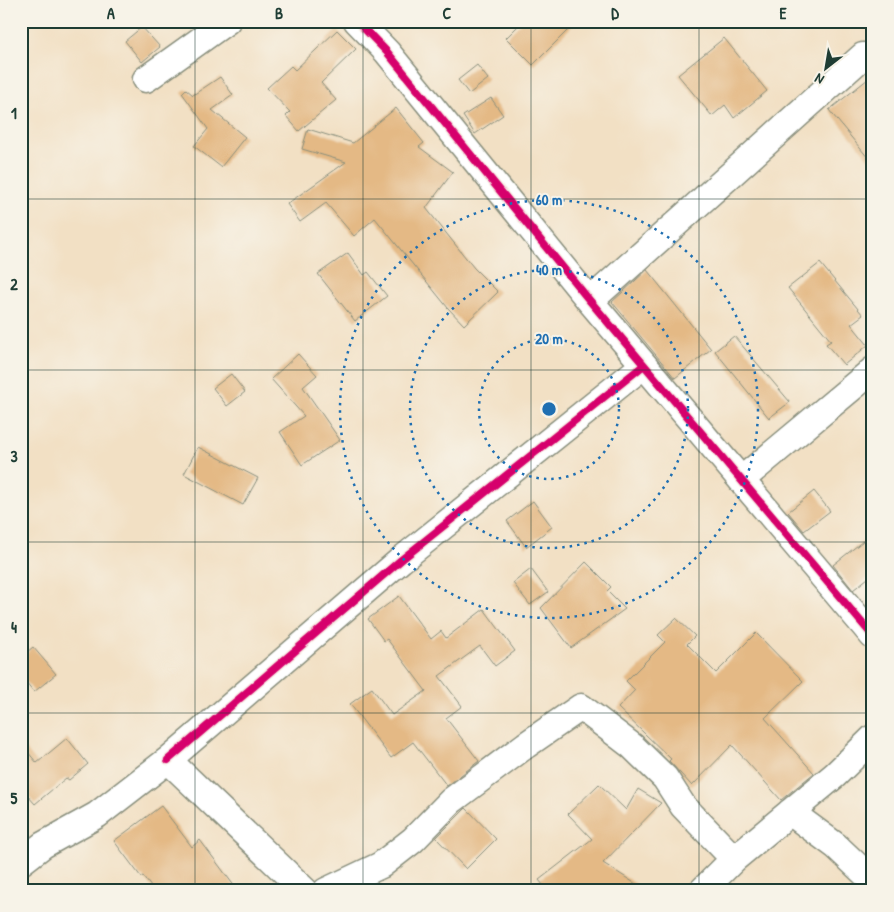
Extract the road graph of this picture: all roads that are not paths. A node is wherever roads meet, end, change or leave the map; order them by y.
1 (227, 21) edge
2 (357, 21) edge
3 (863, 56) dead end
4 (146, 79) dead end
5 (590, 301) junction
6 (644, 365) junction
7 (873, 370) edge
8 (741, 480) junction
9 (873, 636) edge
10 (873, 738) edge
11 (168, 760) junction
12 (790, 812) junction
13 (734, 859) junction
14 (21, 862) edge
15 (873, 881) edge
16 (305, 891) edge
17 (326, 891) edge
18 (702, 891) edge

1 - 4 street
2 - 5 street
3 - 5 street
5 - 6 street
6 - 8 street
6 - 11 street
7 - 8 street
8 - 9 street
10 - 12 street
11 - 14 street
11 - 16 street
12 - 13 street
12 - 15 street
13 - 17 street
13 - 18 street

